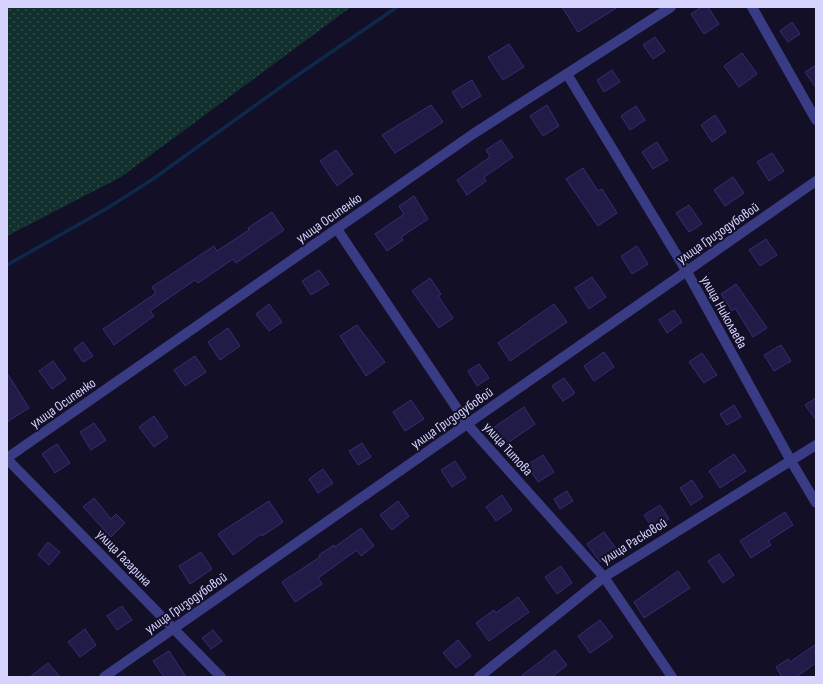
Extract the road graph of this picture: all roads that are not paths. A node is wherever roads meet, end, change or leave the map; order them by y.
1 (671, 7) edge
2 (752, 7) edge
3 (567, 74) junction
4 (816, 120) edge
5 (816, 181) edge
6 (337, 229) junction
7 (687, 272) junction
8 (468, 424) junction
9 (816, 445) edge
10 (7, 459) edge
11 (790, 461) junction
12 (816, 503) edge
13 (604, 577) junction
14 (173, 629) junction
15 (104, 677) edge
16 (221, 677) edge
17 (479, 677) edge
18 (672, 677) edge

1 - 3 street, улица Осипенко
2 - 4 street
3 - 6 street, улица Осипенко
3 - 7 street, улица Николаева
5 - 7 street, улица Гризодубовой
6 - 8 street, улица Титова
6 - 10 street, улица Осипенко
7 - 8 street, улица Гризодубовой
7 - 11 street, улица Николаева
8 - 13 street, улица Титова
8 - 14 street, улица Гризодубовой
9 - 11 street, улица Расковой
10 - 14 street, улица Гагарина
11 - 12 street, улица Николаева
11 - 13 street, улица Расковой
13 - 17 street, улица Расковой
13 - 18 street, улица Титова
14 - 15 street, улица Гризодубовой
14 - 16 street, улица Гагарина

